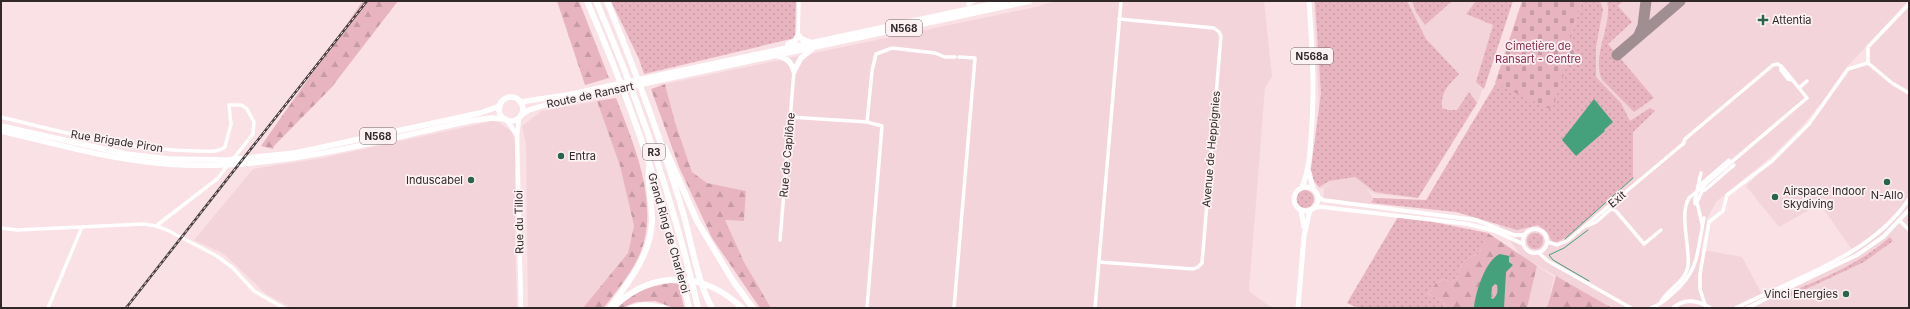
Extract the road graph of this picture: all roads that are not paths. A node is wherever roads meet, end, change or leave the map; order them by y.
1 (587, 1) edge
2 (596, 1) edge
3 (607, 1) edge
4 (799, 1) edge
5 (1006, 1) edge
6 (1030, 1) edge
7 (1121, 1) edge
8 (1309, 1) edge
9 (970, 3) edge
10 (1909, 4) edge
11 (960, 11) junction
12 (1119, 19) junction
13 (798, 35) junction
14 (811, 42) junction
15 (778, 49) junction
16 (812, 49) junction
17 (778, 56) junction
18 (1868, 63) junction
19 (794, 71) junction
20 (661, 78) junction
21 (1807, 81) dead end
22 (1799, 88) junction
23 (598, 91) junction
24 (1909, 93) edge
25 (520, 102) junction
26 (500, 106) junction
27 (1, 117) edge
28 (520, 117) junction
29 (790, 117) junction
30 (506, 120) junction
31 (868, 122) junction
32 (1, 126) edge
33 (1704, 128) dead end
34 (1, 131) edge
35 (517, 136) junction
36 (659, 138) junction
37 (1683, 144) junction
38 (1731, 162) junction
39 (649, 166) junction
40 (1308, 169) junction
41 (1700, 185) junction
42 (1302, 187) junction
43 (1313, 188) junction
44 (1698, 192) junction
45 (1318, 197) junction
46 (1909, 199) edge
47 (1697, 202) junction
48 (1301, 210) junction
49 (1312, 210) junction
50 (1909, 210) edge
51 (1699, 213) junction
52 (1704, 218) dead end
53 (1900, 221) junction
54 (156, 226) junction
55 (1702, 226) junction
56 (82, 227) junction
57 (1, 228) edge
58 (1661, 230) dead end
59 (1909, 230) edge
60 (1525, 235) junction
61 (1304, 236) junction
62 (1573, 236) junction
63 (780, 240) dead end
64 (1548, 242) junction
65 (1523, 244) junction
66 (1539, 253) junction
67 (1099, 262) junction
68 (1682, 281) junction
69 (1707, 307) edge
70 (48, 308) edge
71 (284, 308) edge
72 (520, 308) edge
73 (611, 308) edge
74 (630, 308) edge
75 (664, 308) edge
76 (690, 308) edge
77 (698, 308) edge
78 (712, 308) edge
79 (742, 308) edge
80 (754, 308) edge
81 (867, 308) edge
82 (954, 308) edge
83 (1095, 308) edge
84 (1298, 308) edge
85 (1631, 308) edge
86 (1651, 308) edge
87 (1673, 308) edge
88 (1736, 308) edge
89 (1746, 308) edge

1 - 39 highway, Grand Ring de Charleroi / R3
2 - 77 highway, Grand Ring de Charleroi / R3
3 - 36 highway
4 - 13 street
5 - 11 highway, N568
6 - 16 highway, N568
7 - 12 street
8 - 40 main road, N568a
9 - 11 highway
10 - 18 street
11 - 14 highway, N568
12 - 67 street
12 - 67 street, Avenue de Heppignies
13 - 14 highway
13 - 15 highway
14 - 15 highway, N568
15 - 20 highway, N568
16 - 17 highway, N568
16 - 19 highway
17 - 19 highway
17 - 20 highway, N568
18 - 24 street
18 - 69 street
19 - 29 street, Rue de Capilône
20 - 23 highway, Route de Ransart / N568
21 - 22 street
22 - 37 street
22 - 68 street
23 - 25 highway, Route de Ransart / N568
23 - 28 highway, Route de Ransart / N568
25 - 26 highway, N568
25 - 28 highway
26 - 30 highway
26 - 32 highway, N568
27 - 54 street, Rue Brigade Piron
28 - 30 highway, N568
28 - 35 main road, Rue du Tilloi
29 - 31 street
29 - 63 street, Rue de Capilône
30 - 34 highway, N568
30 - 35 main road
31 - 81 street
31 - 82 street
33 - 37 street
35 - 72 main road, Rue du Tilloi
36 - 78 highway
36 - 80 highway
37 - 62 street, Exit
38 - 41 street
38 - 44 street
38 - 47 street
38 - 51 street
39 - 73 highway
39 - 76 highway, Grand Ring de Charleroi / R3
40 - 42 main road, N568a
40 - 43 main road, N568a
41 - 44 street
41 - 51 street
42 - 43 main road
42 - 48 main road, N568a
43 - 45 main road, N568a
44 - 47 street
45 - 49 main road, N568a
45 - 60 street
46 - 88 street
47 - 51 street
48 - 49 main road
48 - 61 main road, N568a
49 - 61 main road, N568a
49 - 65 street
50 - 53 street
51 - 55 street
52 - 55 street
53 - 59 street
53 - 89 street
54 - 56 street
54 - 71 street
55 - 68 street
56 - 57 street
56 - 70 street
58 - 62 street
60 - 64 street
60 - 65 street
61 - 84 main road, N568a
62 - 64 street, Exit
64 - 66 street
65 - 66 street
66 - 85 street
67 - 83 street
68 - 86 street
69 - 87 street
73 - 79 highway
74 - 75 highway

